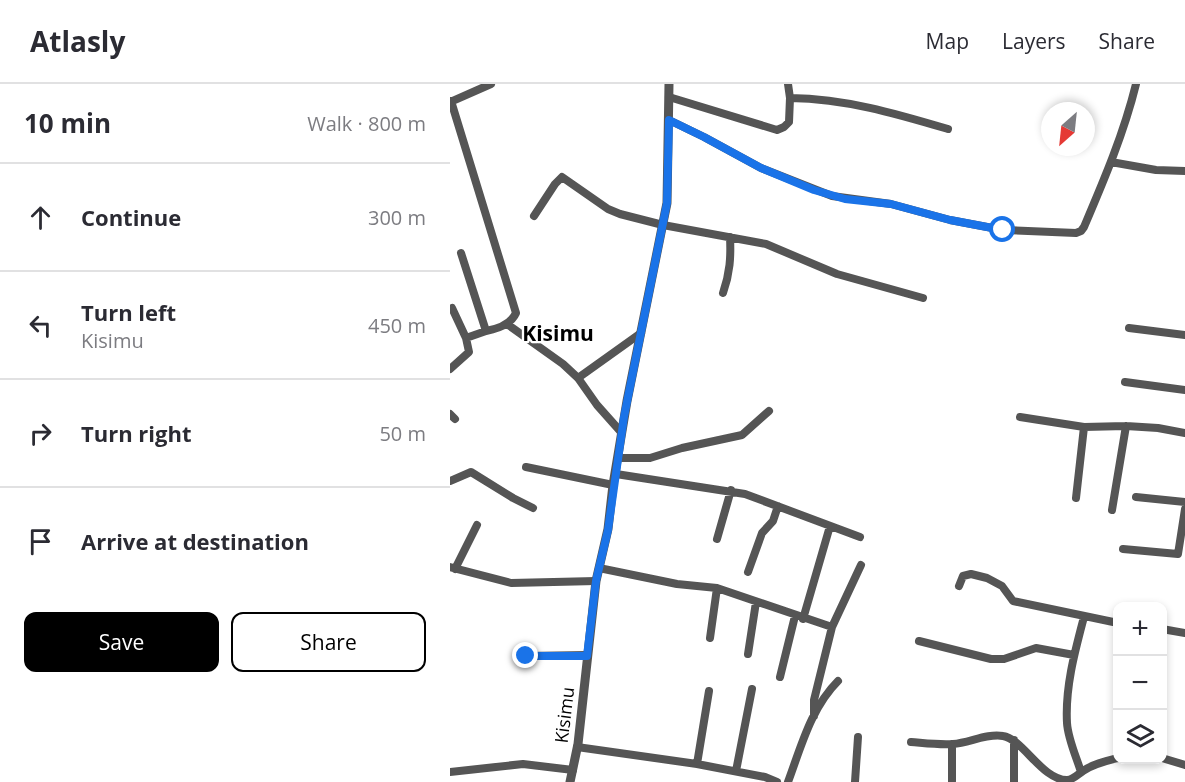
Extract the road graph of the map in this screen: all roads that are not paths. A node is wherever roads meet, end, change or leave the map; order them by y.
1 (492, 84) edge
2 (669, 84) edge
3 (788, 84) edge
4 (1136, 84) edge
5 (669, 97) junction
6 (790, 98) junction
7 (451, 101) edge
8 (669, 120) junction
9 (948, 129) dead end
10 (1111, 162) junction
11 (1185, 171) edge
12 (534, 216) dead end
13 (663, 225) junction
14 (730, 237) junction
15 (461, 253) dead end
16 (723, 293) dead end
17 (923, 298) dead end
18 (452, 308) dead end
19 (507, 324) junction
20 (1129, 328) dead end
21 (486, 331) junction
22 (641, 333) junction
23 (1185, 335) edge
24 (466, 338) junction
25 (450, 369) edge
26 (578, 378) junction
27 (1125, 382) dead end
28 (1185, 390) edge
29 (769, 411) dead end
30 (1020, 417) dead end
31 (1126, 426) junction
32 (1084, 427) junction
33 (621, 432) junction
34 (1185, 433) edge
35 (618, 458) junction
36 (526, 467) dead end
37 (616, 474) junction
38 (450, 481) edge
39 (613, 485) junction
40 (731, 490) junction
41 (1136, 497) dead end
42 (1076, 498) dead end
43 (1185, 502) edge
44 (778, 506) junction
45 (533, 508) dead end
46 (1185, 509) edge
47 (1112, 510) dead end
48 (477, 525) dead end
49 (830, 526) junction
50 (860, 537) dead end
51 (717, 539) dead end
52 (1123, 549) dead end
53 (861, 565) dead end
54 (452, 568) edge
55 (599, 568) junction
56 (748, 572) dead end
57 (596, 581) junction
58 (958, 586) dead end
59 (717, 588) junction
60 (756, 602) junction
61 (799, 617) junction
62 (1083, 617) junction
63 (1113, 622) edge
64 (832, 627) junction
65 (1167, 630) edge
66 (1185, 633) edge
67 (710, 638) dead end
68 (919, 641) dead end
69 (748, 654) dead end
70 (1074, 654) junction
71 (526, 656) dead end
72 (587, 656) junction
73 (780, 677) dead end
74 (838, 681) dead end
75 (752, 688) dead end
76 (709, 691) dead end
77 (814, 716) junction
78 (858, 737) dead end
79 (1014, 740) junction
80 (911, 742) dead end
81 (952, 744) junction
82 (577, 747) junction
83 (1113, 759) edge
84 (1167, 760) edge
85 (697, 764) junction
86 (1185, 765) edge
87 (573, 770) junction
88 (736, 771) junction
89 (450, 772) edge
90 (1081, 772) junction
91 (570, 782) edge
92 (777, 782) edge
93 (788, 782) edge
94 (855, 782) edge
95 (952, 782) edge
96 (1014, 782) edge

1 - 7 street
2 - 5 street, Kisimu
3 - 6 street
4 - 10 street
5 - 6 street
5 - 8 street, Kisimu
6 - 9 street
7 - 19 street
8 - 10 street
8 - 13 street, Kisimu
10 - 11 street
12 - 13 street
13 - 14 street
13 - 22 street, Kisimu
14 - 16 street
14 - 17 street
15 - 21 street
18 - 24 street
19 - 21 street
19 - 26 street
20 - 23 street
21 - 24 street
22 - 26 street
22 - 33 street, Kisimu
24 - 25 street
26 - 33 street
27 - 28 street
29 - 35 street
30 - 32 street
31 - 32 street
31 - 34 street
31 - 47 street
32 - 42 street
33 - 35 street, Kisimu
35 - 37 street, Kisimu
36 - 39 street
37 - 39 street, Kisimu
37 - 40 street
38 - 45 street
39 - 55 street, Kisimu
40 - 44 street
40 - 51 street
41 - 43 street
44 - 49 street
44 - 56 street
46 - 52 street
48 - 54 street
49 - 50 street
49 - 61 street
53 - 64 street
54 - 57 street
55 - 57 street, Kisimu
55 - 59 street
57 - 72 street, Kisimu
58 - 62 street
59 - 60 street
59 - 67 street
60 - 61 street
60 - 69 street
61 - 64 street
61 - 73 street
62 - 63 street
62 - 70 street
64 - 77 street
65 - 66 street
68 - 70 street
70 - 90 street
71 - 72 street
72 - 82 street, Kisimu
74 - 77 street
75 - 88 street
76 - 85 street
77 - 93 street
78 - 94 street
79 - 81 street
79 - 90 street
79 - 96 street
80 - 81 street
81 - 95 street
82 - 85 street
82 - 87 street, Kisimu
83 - 90 street
84 - 86 street
85 - 88 street
87 - 89 street
87 - 91 street, Kisimu
88 - 92 street

